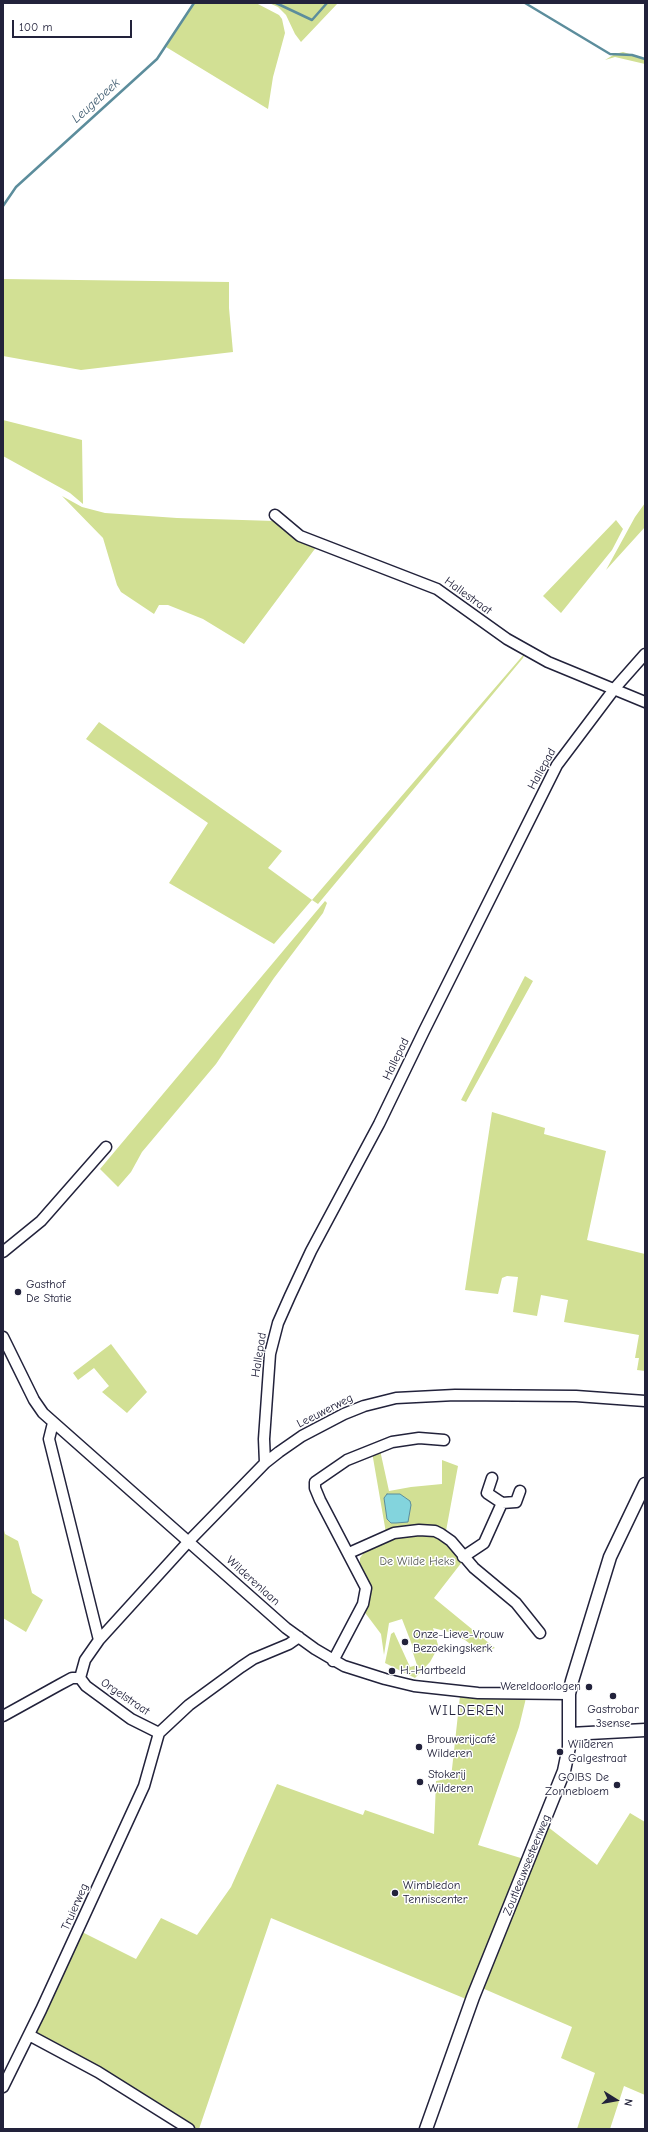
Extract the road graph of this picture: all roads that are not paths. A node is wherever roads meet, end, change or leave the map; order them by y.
1 (275, 515) dead end
2 (645, 654) edge
3 (615, 688) junction
4 (645, 702) edge
5 (106, 1147) dead end
6 (3, 1252) edge
7 (3, 1337) edge
8 (645, 1401) edge
9 (53, 1423) junction
10 (444, 1440) dead end
11 (265, 1463) junction
12 (492, 1478) dead end
13 (645, 1484) edge
14 (520, 1491) dead end
15 (502, 1503) junction
16 (189, 1541) junction
17 (349, 1553) junction
18 (463, 1557) junction
19 (540, 1633) dead end
20 (298, 1637) junction
21 (99, 1640) junction
22 (333, 1661) junction
23 (80, 1678) junction
24 (569, 1694) junction
25 (3, 1716) edge
26 (645, 1730) edge
27 (159, 1734) junction
28 (570, 1734) junction
29 (29, 2035) junction
30 (3, 2087) edge
31 (189, 2129) edge
32 (426, 2129) edge

1 - 3 street, Hallestraat
2 - 3 street, Hallepad
3 - 4 street, Hallestraat
3 - 11 street, Hallepad
5 - 6 street
7 - 9 street, Wilderenlaan
8 - 11 street, Leeuwerweg
9 - 16 street, Wilderenlaan
9 - 21 street
10 - 17 street
11 - 16 street, Leeuwerweg
12 - 15 street
13 - 24 street, Zoutleeuwsesteenweg
14 - 15 street
15 - 18 street
16 - 20 street, Wilderenlaan
16 - 21 street, Leeuwerweg
17 - 18 street
17 - 22 street
18 - 19 street
20 - 22 street, Wilderenlaan
20 - 27 street
21 - 23 street
22 - 24 street, Wilderenlaan
23 - 25 street
23 - 27 street, Orgelstraat
24 - 28 street, Zoutleeuwsesteenweg
26 - 28 street
27 - 29 street, Truierweg
28 - 32 street, Zoutleeuwsesteenweg
29 - 30 street, Truierweg
29 - 31 street

